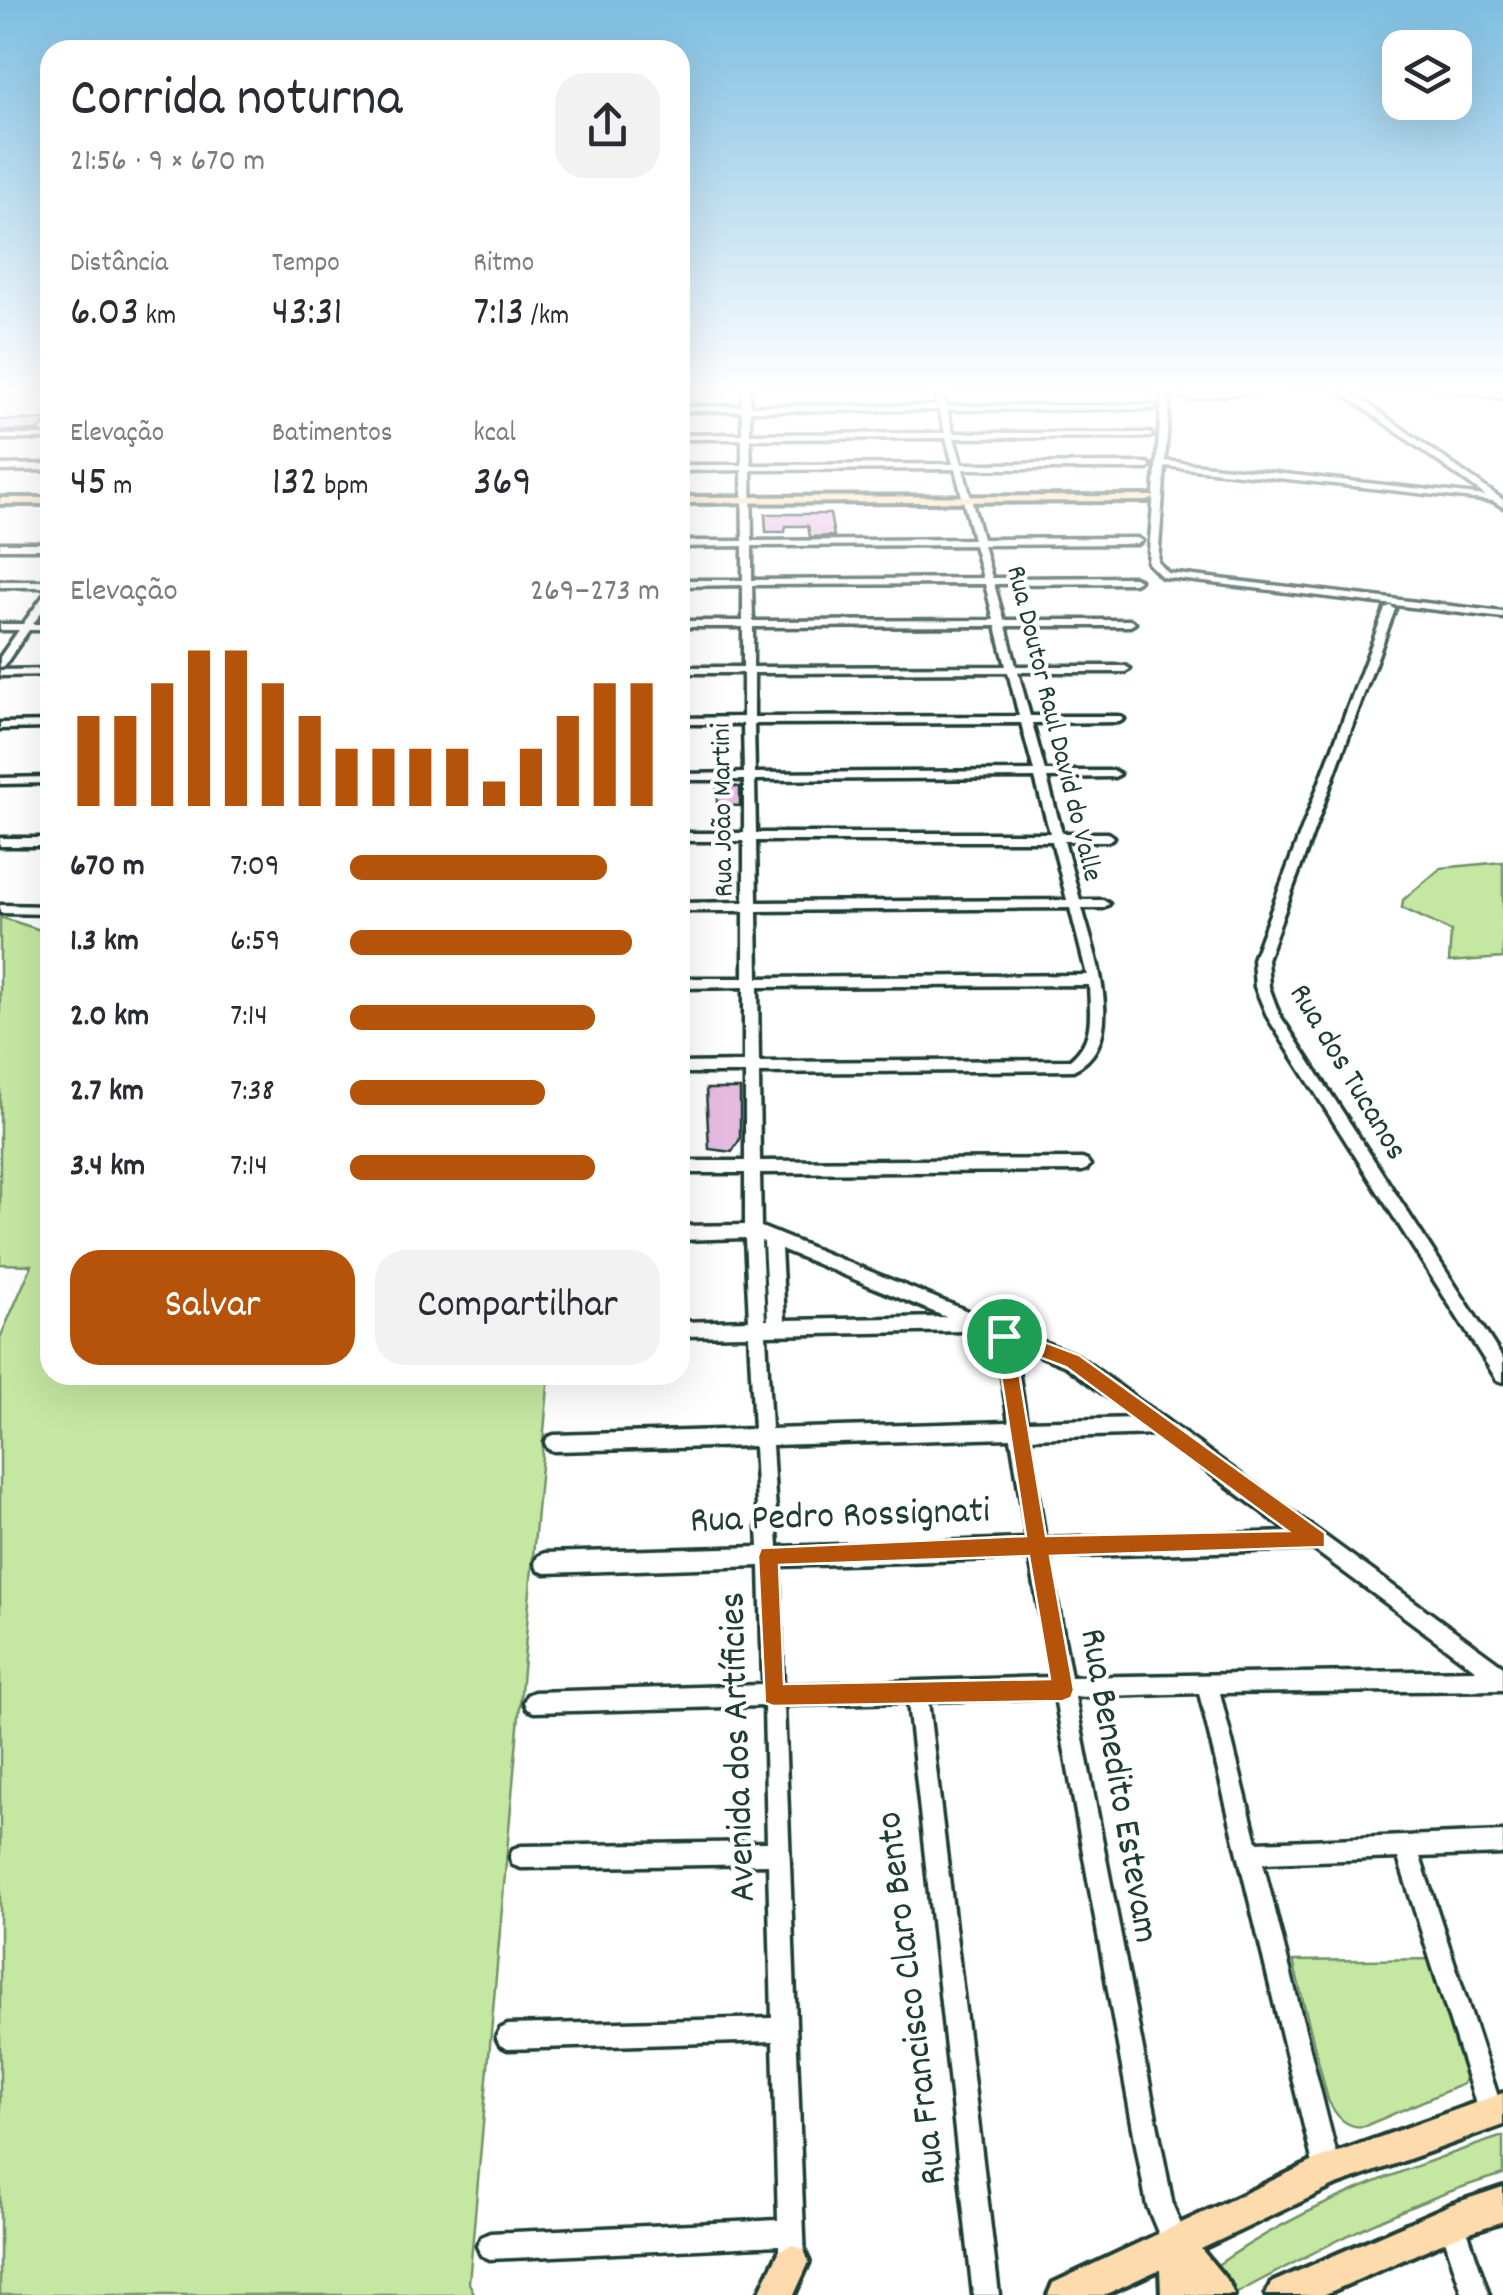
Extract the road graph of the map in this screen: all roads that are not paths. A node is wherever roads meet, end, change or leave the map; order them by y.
1 (747, 495) edge
2 (967, 495) edge
3 (1159, 495) edge
4 (1456, 495) edge
5 (1487, 495) edge
6 (1492, 499) junction
7 (690, 501) edge
8 (969, 501) junction
9 (40, 502) edge
10 (1148, 502) dead end
11 (747, 504) junction
12 (1503, 504) edge
13 (0, 505) edge
14 (690, 507) edge
15 (40, 508) edge
16 (979, 542) junction
17 (1138, 542) dead end
18 (749, 543) junction
19 (690, 544) edge
20 (0, 546) edge
21 (40, 546) edge
22 (1134, 580) dead end
23 (990, 581) junction
24 (690, 582) edge
25 (748, 582) junction
26 (0, 584) edge
27 (40, 584) edge
28 (1367, 598) junction
29 (1410, 603) junction
30 (40, 607) edge
31 (1390, 609) junction
32 (1503, 619) edge
33 (1130, 622) dead end
34 (1002, 623) junction
35 (690, 624) edge
36 (749, 624) junction
37 (0, 627) edge
38 (26, 627) junction
39 (40, 627) edge
40 (0, 664) edge
41 (1125, 668) dead end
42 (748, 669) junction
43 (1014, 669) junction
44 (690, 670) edge
45 (0, 672) edge
46 (40, 672) edge
47 (1119, 719) dead end
48 (750, 720) junction
49 (1025, 720) junction
50 (690, 721) edge
51 (0, 726) edge
52 (40, 726) edge
53 (1114, 774) dead end
54 (1040, 775) junction
55 (750, 776) junction
56 (690, 777) edge
57 (40, 780) edge
58 (0, 781) edge
59 (750, 836) junction
60 (690, 837) edge
61 (1108, 837) dead end
62 (1056, 838) junction
63 (0, 842) edge
64 (40, 842) edge
65 (1073, 904) junction
66 (1103, 904) dead end
67 (751, 906) junction
68 (690, 907) edge
69 (0, 909) edge
70 (40, 910) edge
71 (1095, 980) junction
72 (690, 982) edge
73 (752, 982) junction
74 (752, 1067) junction
75 (690, 1068) edge
76 (1082, 1165) dead end
77 (755, 1166) junction
78 (690, 1167) edge
79 (754, 1231) junction
80 (690, 1233) edge
81 (772, 1239) junction
82 (975, 1324) junction
83 (768, 1326) junction
84 (690, 1330) edge
85 (1004, 1336) junction
86 (1503, 1374) edge
87 (1161, 1426) junction
88 (1020, 1429) junction
89 (763, 1437) junction
90 (554, 1443) dead end
91 (1318, 1540) junction
92 (1038, 1546) junction
93 (768, 1556) junction
94 (544, 1564) dead end
95 (1503, 1679) edge
96 (1207, 1683) junction
97 (1063, 1690) junction
98 (917, 1692) junction
99 (773, 1695) junction
100 (534, 1702) dead end
101 (1503, 1843) edge
102 (1405, 1846) junction
103 (778, 1853) junction
104 (1250, 1853) junction
105 (521, 1857) dead end
106 (784, 2028) junction
107 (508, 2038) dead end
108 (1497, 2111) edge
109 (1328, 2172) junction
110 (1503, 2204) edge
111 (1452, 2221) junction
112 (490, 2246) dead end
113 (1176, 2246) junction
114 (792, 2263) edge
115 (775, 2295) edge
116 (986, 2295) edge
117 (1065, 2295) edge
118 (1178, 2295) edge
119 (1217, 2295) edge
120 (1283, 2295) edge
121 (1476, 2295) edge

1 - 11 street, Rua João Martini
2 - 8 street, Rua Doutor Raul David do Valle
3 - 28 street
4 - 6 street
5 - 6 street
6 - 12 street
7 - 11 main road
8 - 10 main road
8 - 11 main road
8 - 16 street, Rua Doutor Raul David do Valle
9 - 13 main road
11 - 14 main road
11 - 18 street, Rua João Martini
13 - 15 main road
16 - 17 street
16 - 18 street
16 - 23 street, Rua Doutor Raul David do Valle
18 - 19 street
18 - 25 street, Rua João Martini
20 - 21 street
22 - 23 street
23 - 25 street
23 - 34 street, Rua Doutor Raul David do Valle
24 - 25 street
25 - 36 street, Rua João Martini
26 - 27 street
28 - 29 street
28 - 31 street
29 - 31 street
29 - 32 street
30 - 38 street
31 - 86 street, Rua dos Tucanos
33 - 34 street
34 - 36 street
34 - 43 street, Rua Doutor Raul David do Valle
35 - 36 street
36 - 42 street, Rua João Martini
37 - 38 street
38 - 39 street
38 - 40 street
41 - 43 street
42 - 43 street
42 - 44 street
42 - 48 street, Rua João Martini
43 - 49 street, Rua Doutor Raul David do Valle
45 - 46 street
47 - 49 street
48 - 49 street
48 - 50 street
48 - 55 street, Rua João Martini
49 - 54 street, Rua Doutor Raul David do Valle
51 - 52 street
53 - 54 street
54 - 55 street
54 - 62 street, Rua Doutor Raul David do Valle
55 - 56 street
55 - 59 street, Rua João Martini
57 - 58 street
59 - 60 street
59 - 62 street
59 - 67 street, Rua João Martini
61 - 62 street
62 - 65 street, Rua Doutor Raul David do Valle
63 - 64 street
65 - 66 street
65 - 67 street
65 - 71 street, Rua Doutor Raul David do Valle
67 - 68 street
67 - 73 street, Rua João Martini
69 - 70 street
71 - 73 street
71 - 74 street, Rua Doutor Raul David do Valle
72 - 73 street
73 - 74 street, Rua João Martini
74 - 75 street
74 - 77 street, Rua João Martini
76 - 77 street
77 - 78 street
77 - 79 street, Rua João Martini
79 - 80 street
79 - 81 street
79 - 83 street, Avenida dos Artíficies
81 - 82 street
81 - 83 street
82 - 83 street
82 - 85 street
83 - 84 street
83 - 89 street, Avenida dos Artíficies
85 - 87 street
85 - 88 street, Rua Benedito Estevam
87 - 88 street
87 - 91 street
88 - 89 street
88 - 92 street, Rua Benedito Estevam
89 - 90 street
89 - 93 street, Avenida dos Artíficies
91 - 92 street, Rua Pedro Rossignati
91 - 95 street
92 - 93 street, Rua Pedro Rossignati
92 - 97 street, Rua Benedito Estevam
93 - 94 street, Rua Pedro Rossignati
93 - 99 street, Avenida dos Artíficies
95 - 96 street
96 - 97 street
96 - 104 street
97 - 98 street
97 - 113 street, Rua Benedito Estevam
98 - 99 street
98 - 116 street, Rua Francisco Claro Bento
99 - 100 street
99 - 103 street, Avenida dos Artíficies
101 - 102 street
102 - 104 street
102 - 108 street
103 - 105 street
103 - 106 street, Avenida dos Artíficies
104 - 109 street
106 - 107 street
106 - 114 street, Avenida dos Artíficies
108 - 109 main road
109 - 113 main road
110 - 111 main road
111 - 120 main road
111 - 121 street
112 - 114 street
113 - 117 main road
113 - 118 main road
113 - 119 main road
114 - 115 main road

